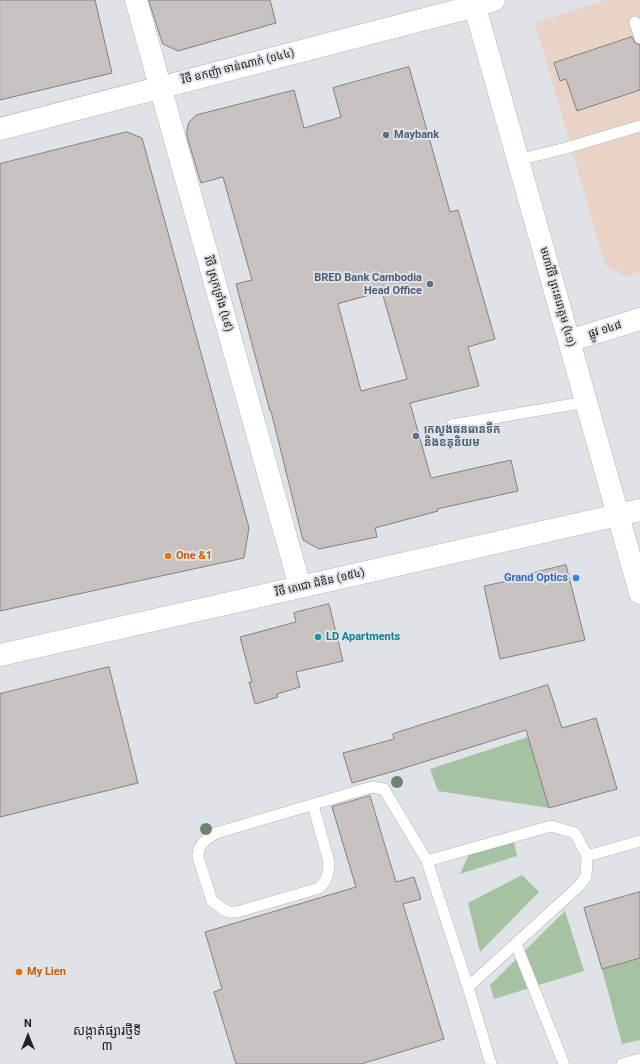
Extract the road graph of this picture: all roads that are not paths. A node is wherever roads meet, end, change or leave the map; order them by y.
1 (136, 0) edge
2 (481, 2) edge
3 (635, 22) dead end
4 (640, 38) edge
5 (160, 87) junction
6 (640, 126) edge
7 (0, 129) edge
8 (518, 160) junction
9 (640, 319) edge
10 (569, 341) junction
11 (586, 402) junction
12 (452, 425) dead end
13 (640, 510) edge
14 (618, 515) junction
15 (300, 587) junction
16 (640, 593) edge
17 (0, 655) edge
18 (313, 805) junction
19 (640, 841) edge
20 (587, 856) junction
21 (427, 861) junction
22 (516, 944) junction
23 (468, 987) junction
24 (640, 1059) edge
25 (491, 1064) edge
26 (564, 1064) edge
27 (622, 1064) edge

1 - 5 street, វិថី ស្រុកទ្រាំង (៤៩)
2 - 5 street, វិថី ឧកញ៉ា ចាន់ណាក់ (១៤៤)
2 - 8 street, មហាវិថី ព្រះនរោត្តម (៤១)
3 - 4 lane
5 - 7 street, វិថី ឧកញ៉ា ចាន់ណាក់ (១៤៤)
5 - 15 street, វិថី ស្រុកទ្រាំង (៤៩)
6 - 8 lane
8 - 10 street, មហាវិថី ព្រះនរោត្តម (៤១)
9 - 10 street, ផ្លូវ ១៤៨
10 - 11 street, មហាវិថី ព្រះនរោត្តម (៤១)
11 - 12 lane
11 - 14 street, មហាវិថី ព្រះនរោត្តម (៤១)
13 - 14 street, វិថី តេជោ ដំឌិន (១៥៤)
14 - 15 street, វិថី តេជោ ដំឌិន (១៥៤)
14 - 16 street, មហាវិថី ព្រះនរោត្តម (៤១)
15 - 17 street, វិថី តេជោ ដំឌិន (១៥៤)
18 - 18 lane
18 - 21 lane
19 - 20 lane
20 - 21 lane
20 - 22 lane
21 - 23 lane
22 - 23 lane
22 - 26 lane
23 - 25 lane
24 - 27 lane

